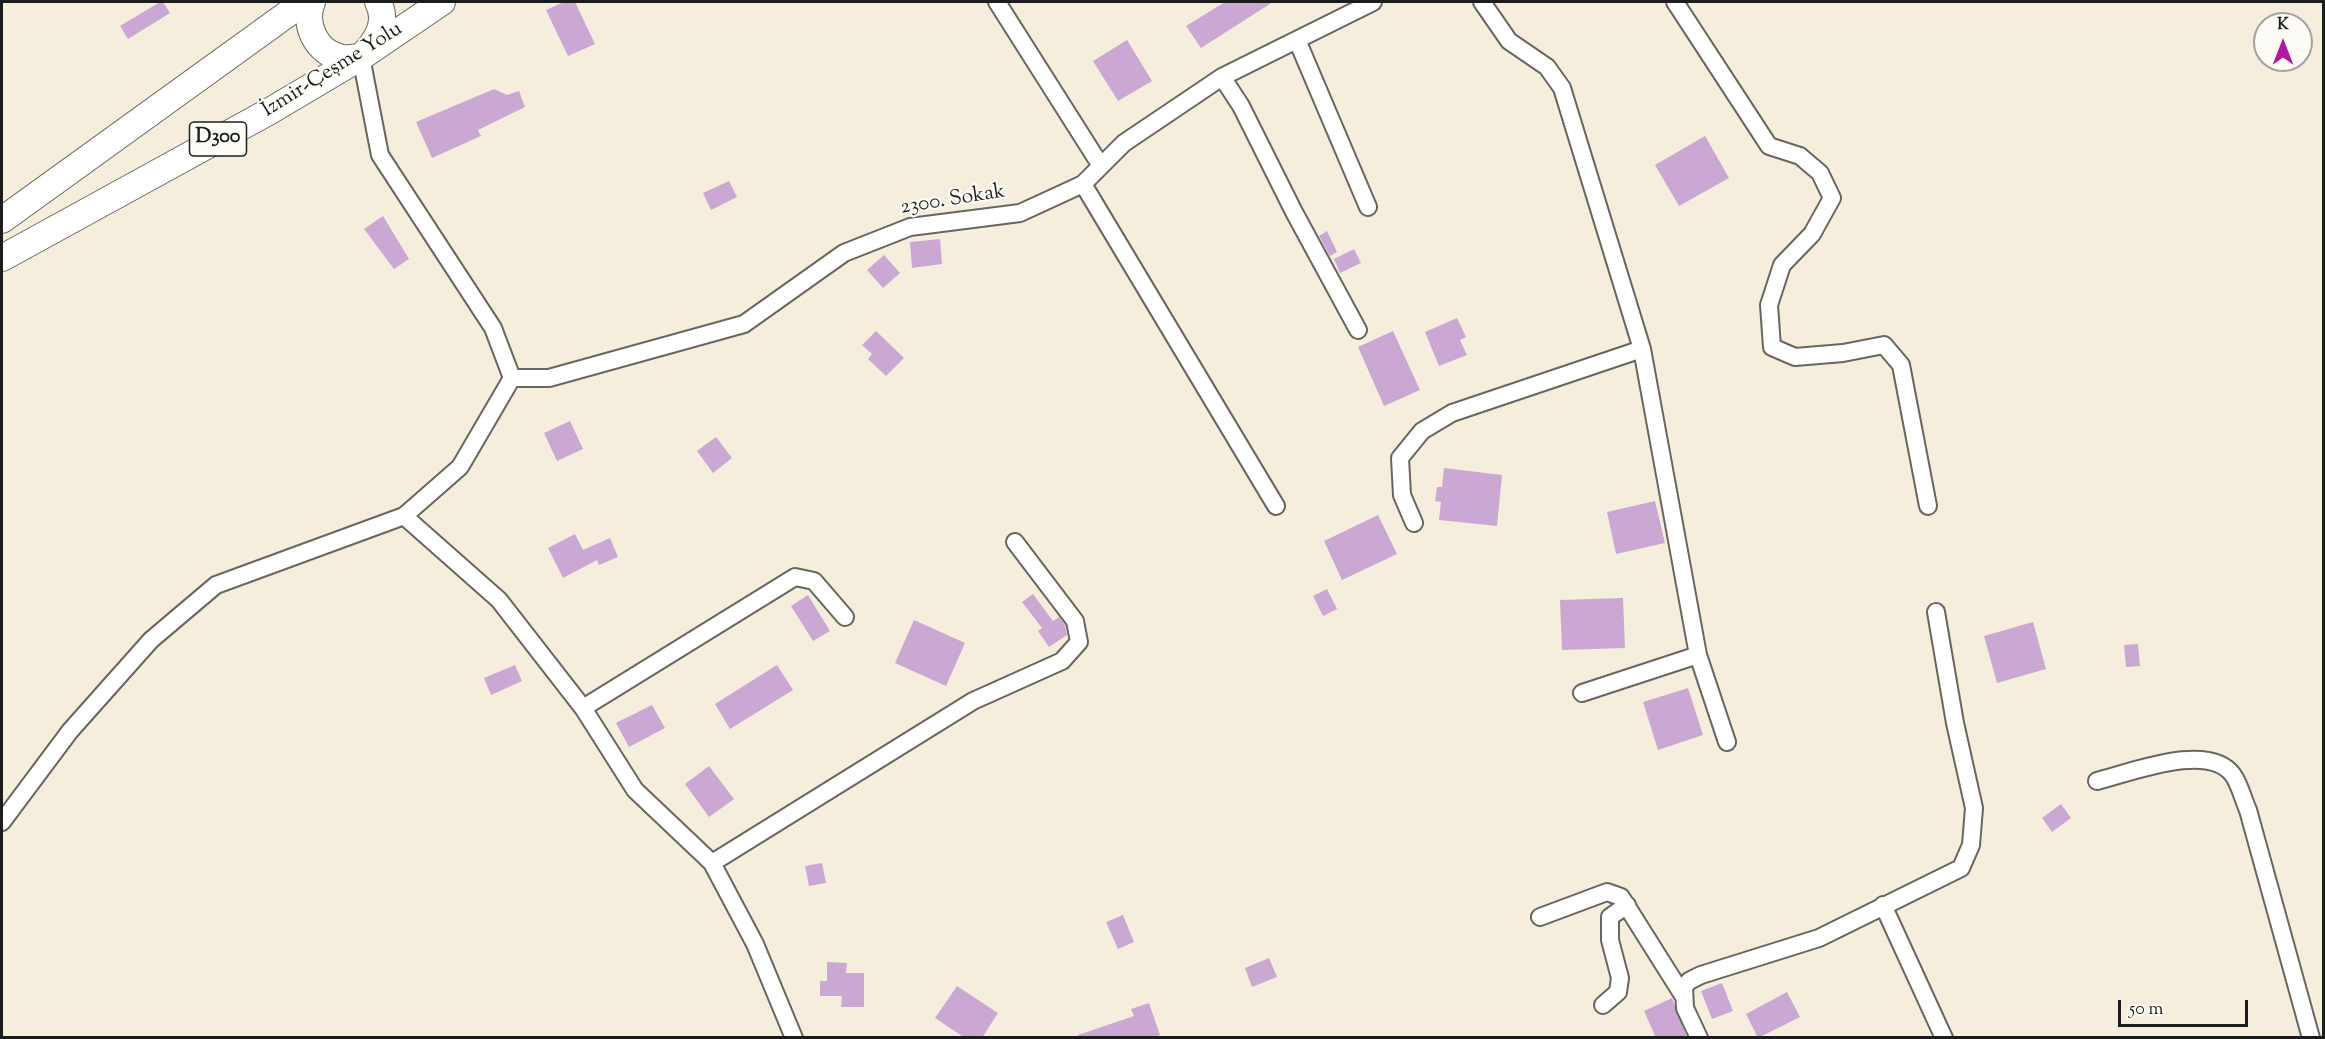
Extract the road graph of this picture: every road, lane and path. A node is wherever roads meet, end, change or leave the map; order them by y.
1 (304, 2) edge
2 (312, 2) edge
3 (378, 2) edge
4 (442, 2) edge
5 (997, 2) edge
6 (1373, 2) edge
7 (1482, 2) edge
8 (1675, 2) edge
9 (1297, 40) junction
10 (361, 57) junction
11 (1222, 77) junction
12 (1101, 166) junction
13 (1083, 184) junction
14 (1368, 207) dead end
15 (2, 220) edge
16 (2, 258) edge
17 (1358, 330) dead end
18 (1642, 349) junction
19 (512, 378) junction
20 (1276, 506) dead end
21 (1928, 506) dead end
22 (404, 516) junction
23 (1414, 523) dead end
24 (1015, 542) dead end
25 (1936, 612) dead end
26 (845, 617) dead end
27 (1698, 655) junction
28 (1582, 693) dead end
29 (583, 708) junction
30 (1727, 742) dead end
31 (2097, 781) dead end
32 (2, 822) edge
33 (712, 863) junction
34 (1627, 905) junction
35 (1883, 905) junction
36 (1540, 917) dead end
37 (1684, 997) junction
38 (1603, 1005) dead end
39 (794, 1038) edge
40 (1699, 1038) edge
41 (1944, 1038) edge
42 (2311, 1038) edge

1 - 15 highway, D300
2 - 10 highway
3 - 10 highway
4 - 10 highway, İzmir-Çeşme Yolu / D300
5 - 12 street
6 - 9 street, 2300. Sokak
7 - 18 street
8 - 21 street
9 - 11 street, 2300. Sokak
9 - 14 street
10 - 16 highway, İzmir-Çeşme Yolu / D300
10 - 19 street
11 - 12 street, 2300. Sokak
11 - 17 street
12 - 13 street, 2300. Sokak
13 - 19 street, 2300. Sokak
13 - 20 street
18 - 23 street
18 - 27 street
19 - 22 street
22 - 29 street
22 - 32 street
24 - 33 street
25 - 35 street
26 - 29 street
27 - 28 street
27 - 30 street
29 - 33 street
31 - 42 street
33 - 39 street
34 - 36 street
34 - 37 street
34 - 38 street
35 - 37 street
35 - 41 street
37 - 40 street

